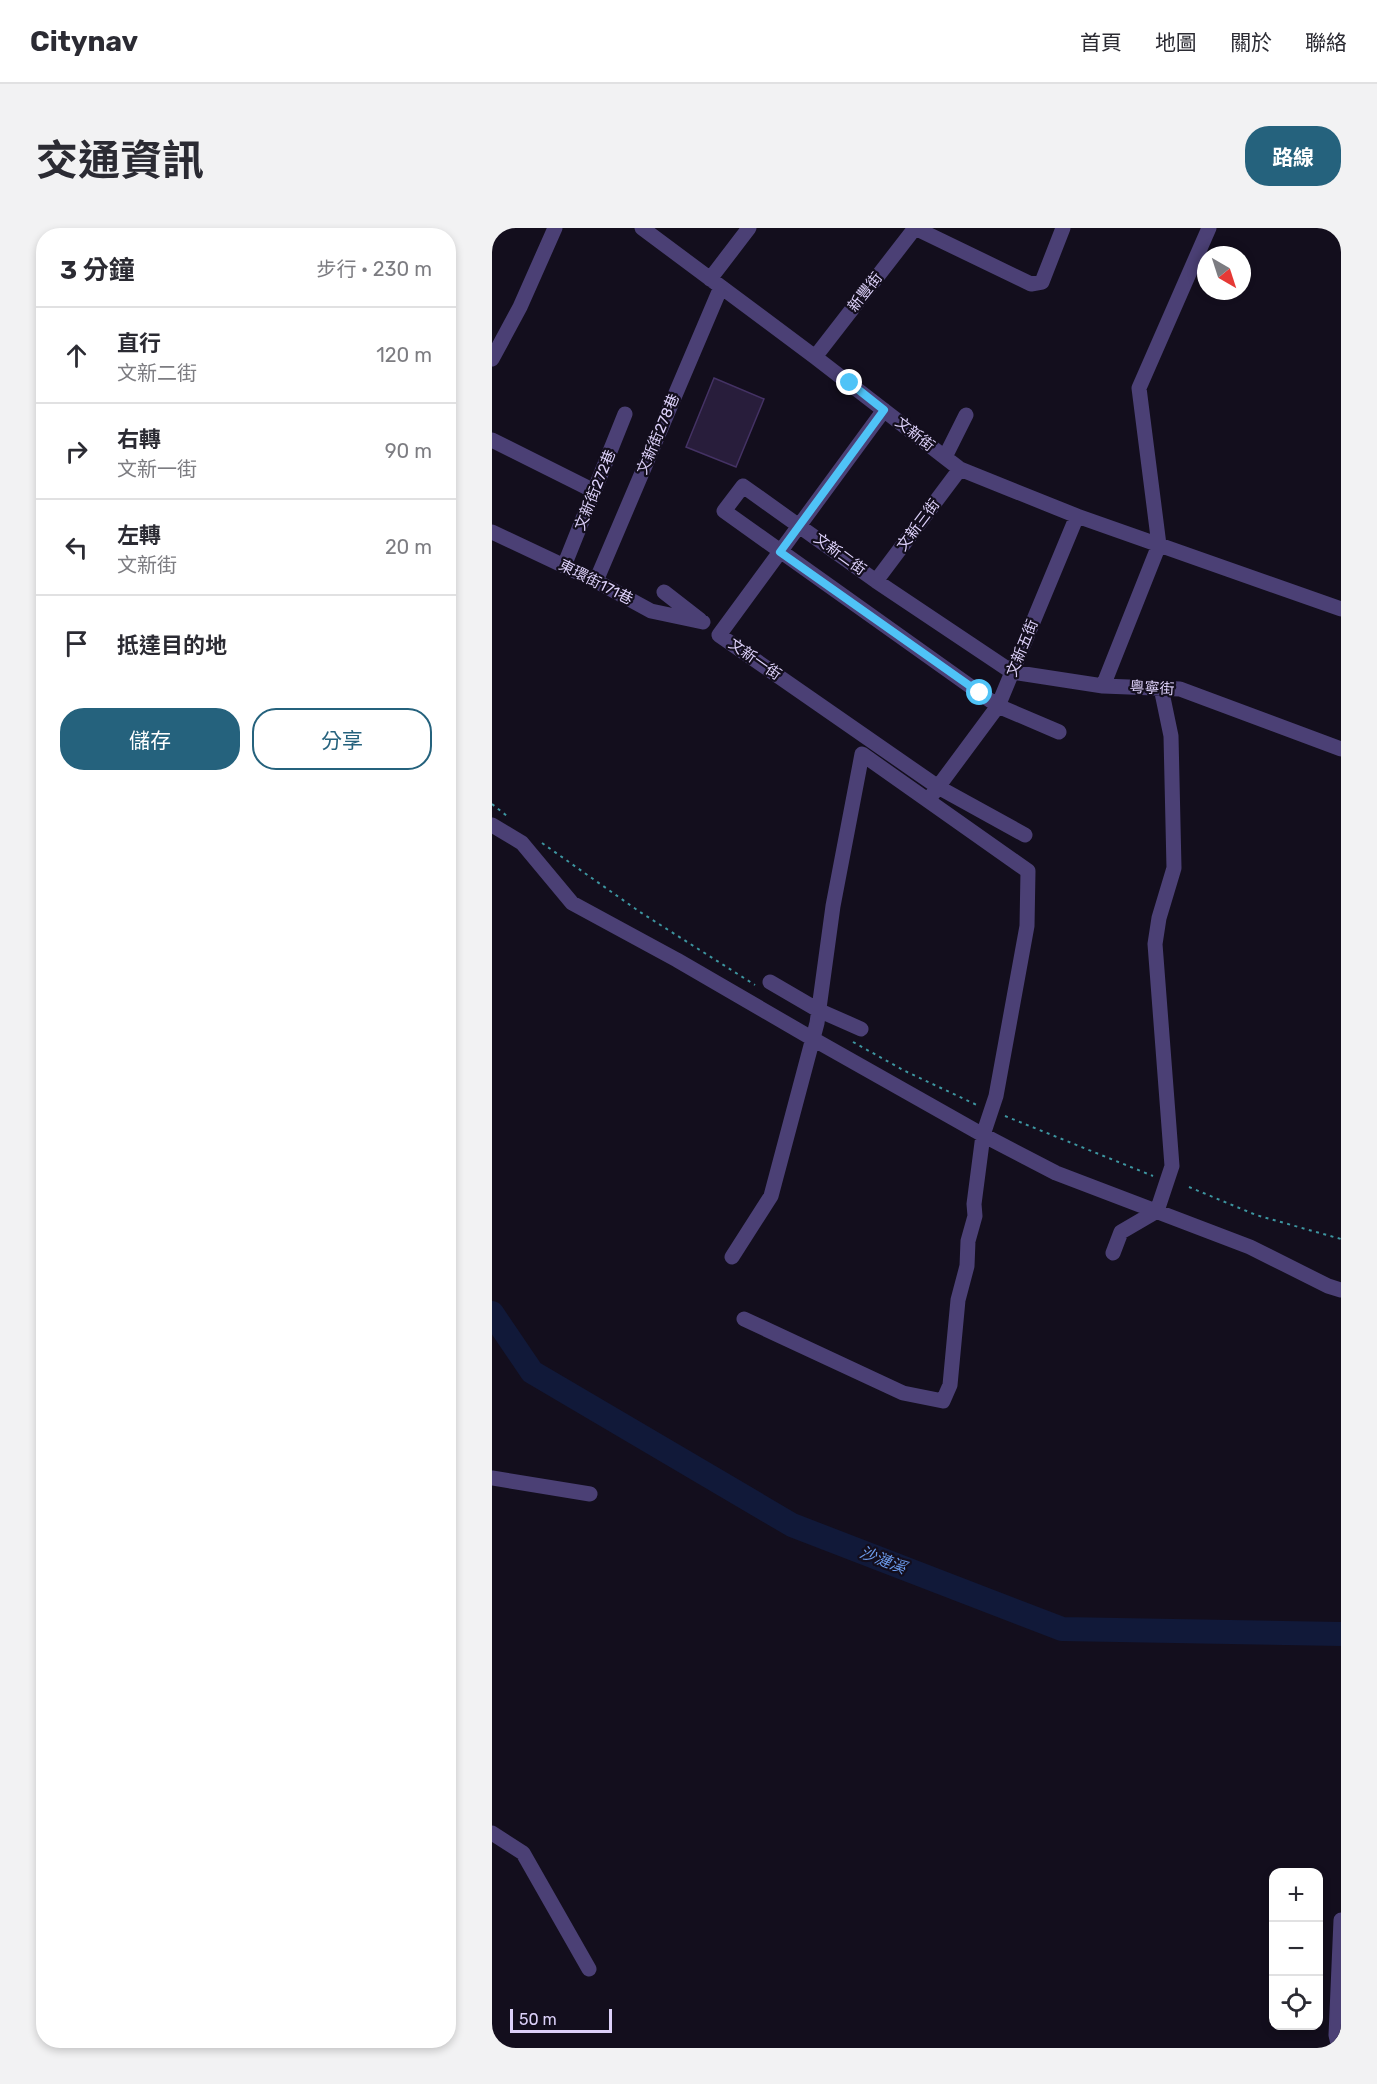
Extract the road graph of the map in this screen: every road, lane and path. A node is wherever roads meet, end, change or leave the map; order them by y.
1 (555, 228) edge
2 (642, 228) edge
3 (749, 228) edge
4 (915, 228) edge
5 (1063, 228) edge
6 (1209, 228) edge
7 (716, 283) junction
8 (815, 357) junction
9 (492, 359) edge
10 (884, 410) junction
11 (625, 414) dead end
12 (966, 415) dead end
13 (492, 440) edge
14 (945, 457) junction
15 (960, 469) junction
16 (594, 491) junction
17 (1077, 516) junction
18 (800, 525) junction
19 (492, 532) edge
20 (1159, 545) junction
21 (780, 552) junction
22 (564, 566) junction
23 (596, 581) junction
24 (876, 581) junction
25 (664, 592) dead end
26 (1341, 609) edge
27 (703, 622) junction
28 (719, 635) junction
29 (1012, 672) junction
30 (1103, 686) junction
31 (1161, 688) junction
32 (998, 706) junction
33 (1059, 732) dead end
34 (1341, 749) edge
35 (933, 793) junction
36 (492, 804) edge
37 (510, 818) dead end
38 (492, 825) edge
39 (1025, 835) dead end
40 (538, 840) dead end
41 (764, 984) joint
42 (818, 1010) junction
43 (861, 1029) dead end
44 (846, 1039) dead end
45 (813, 1040) junction
46 (982, 1107) dead end
47 (1001, 1114) dead end
48 (983, 1135) junction
49 (1166, 1181) junction
50 (1189, 1187) dead end
51 (1157, 1211) junction
52 (1341, 1239) edge
53 (1113, 1253) dead end
54 (732, 1257) dead end
55 (1341, 1290) edge
56 (744, 1319) dead end
57 (492, 1478) edge
58 (590, 1494) dead end
59 (492, 1833) edge
60 (1341, 1920) edge
61 (589, 1969) dead end
62 (1339, 2048) edge

1 - 9 street
2 - 7 street, 文新街
3 - 7 street, 文新街278巷
4 - 5 street
4 - 8 street, 新豐街
6 - 20 street, 粵寧街
7 - 8 street, 文新街
7 - 23 street, 文新街278巷
8 - 10 street, 文新街
10 - 14 street, 文新街
10 - 18 street, 文新一街
11 - 16 street, 文新街272巷
12 - 14 street
13 - 16 street
14 - 15 street, 文新街
15 - 17 street, 文新街
15 - 24 street, 文新三街
16 - 22 street, 文新街272巷
17 - 20 street, 文新街
17 - 29 street, 文新五街
18 - 21 street, 文新一街
18 - 21 street, 文新二街
18 - 24 street, 文新二街
19 - 22 street, 東環街171巷
20 - 26 street
20 - 30 street, 粵寧街
21 - 28 street, 文新一街
21 - 32 street, 文新二街
22 - 23 street, 東環街171巷
23 - 27 street, 東環街171巷
24 - 29 street, 文新二街
25 - 27 street
27 - 28 street
28 - 35 street, 文新一街
29 - 30 street, 文新二街
29 - 32 street, 文新五街
30 - 31 street, 粵寧街
31 - 34 street, 粵寧街
31 - 49 street
32 - 33 street, 文新二街
32 - 35 street, 文新五街
35 - 39 street, 文新一街
35 - 42 street
35 - 48 street
36 - 37 path
38 - 45 street
40 - 41 path
41 - 42 street
42 - 43 street
42 - 45 street
44 - 46 path
45 - 48 street
45 - 54 street
47 - 49 path
48 - 51 street
48 - 56 street
49 - 51 street
50 - 52 path
51 - 53 street
51 - 55 street
57 - 58 street
59 - 61 street
60 - 62 street

